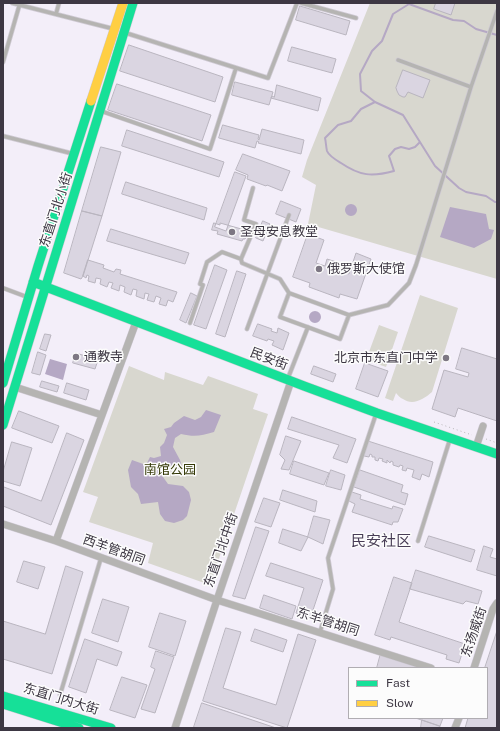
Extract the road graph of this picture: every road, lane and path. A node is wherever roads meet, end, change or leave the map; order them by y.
1 (12, 3) edge
2 (59, 3) edge
3 (123, 3) edge
4 (133, 3) edge
5 (297, 3) edge
6 (301, 3) edge
7 (20, 4) edge
8 (497, 11) edge
9 (56, 14) junction
10 (356, 18) dead end
11 (496, 19) edge
12 (115, 29) junction
13 (125, 32) junction
14 (398, 60) dead end
15 (3, 62) edge
16 (236, 68) junction
17 (471, 87) junction
18 (101, 111) junction
19 (3, 136) edge
20 (74, 154) junction
21 (253, 188) dead end
22 (289, 215) dead end
23 (241, 259) junction
24 (268, 273) junction
25 (33, 282) junction
26 (45, 286) junction
27 (3, 288) edge
28 (289, 293) junction
29 (28, 297) junction
30 (349, 315) junction
31 (136, 322) junction
32 (190, 323) dead end
33 (308, 327) junction
34 (247, 329) dead end
35 (289, 380) junction
36 (3, 383) edge
37 (15, 387) junction
38 (377, 413) junction
39 (102, 415) junction
40 (434, 422) dead end
41 (3, 425) edge
42 (483, 426) dead end
43 (479, 437) junction
44 (451, 438) junction
45 (497, 443) edge
46 (476, 447) junction
47 (497, 454) edge
48 (3, 524) edge
49 (56, 541) junction
50 (418, 541) dead end
51 (101, 558) junction
52 (217, 600) junction
53 (497, 603) edge
54 (320, 632) junction
55 (428, 667) edge
56 (474, 667) edge
57 (60, 695) dead end
58 (3, 696) edge
59 (3, 704) edge
60 (79, 728) edge
61 (110, 728) edge
62 (175, 728) edge

1 - 7 lane
2 - 9 lane
3 - 12 main road, 东直门北小街
4 - 13 main road, 东直门北小街
5 - 16 lane
6 - 10 lane
7 - 9 lane
7 - 15 lane
8 - 11 lane
9 - 12 lane
11 - 17 lane
12 - 13 street
12 - 20 main road, 东直门北小街
13 - 16 lane
13 - 18 main road, 东直门北小街
14 - 17 lane
16 - 18 lane
17 - 30 lane
18 - 26 main road, 东直门北小街
19 - 20 lane
20 - 25 main road, 东直门北小街
21 - 23 lane
22 - 24 lane
23 - 24 lane
23 - 32 lane
24 - 28 lane
24 - 34 lane
25 - 26 main road, 民安街
25 - 29 main road, 东直门北小街
26 - 31 main road, 民安街
26 - 37 main road, 东直门北小街
27 - 29 lane
28 - 30 lane
28 - 33 lane
29 - 36 main road, 东直门北小街
30 - 33 lane
31 - 35 main road, 民安街
31 - 39 street
33 - 35 lane
35 - 38 main road, 民安街
35 - 52 street, 东直门北中街
37 - 39 street
37 - 41 main road, 东直门北小街
38 - 44 main road, 民安街
38 - 54 lane
39 - 49 street
40 - 43 path
42 - 43 street
43 - 45 path
43 - 46 street
44 - 46 main road, 民安街
44 - 50 lane
46 - 47 main road, 民安街
48 - 49 street, 西羊管胡同
49 - 51 street, 西羊管胡同
51 - 52 street, 西羊管胡同
51 - 57 lane
52 - 54 street, 东羊管胡同
52 - 62 street, 东直门北中街
53 - 56 street, 东扬威街
54 - 55 street, 东羊管胡同
58 - 61 main road, 东直门内大街
59 - 60 main road, 东直门内大街

